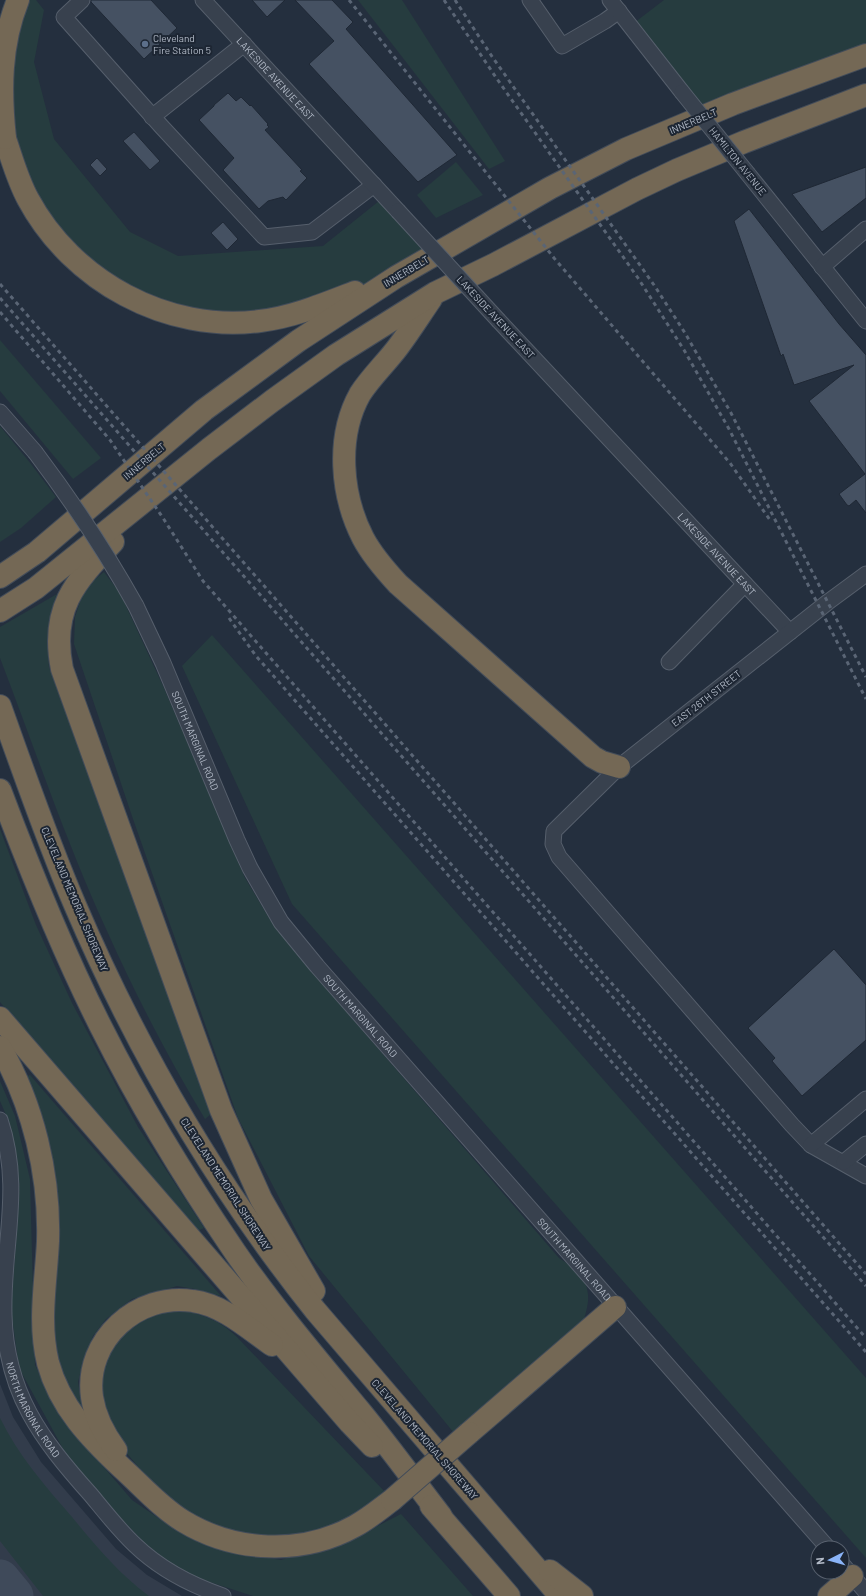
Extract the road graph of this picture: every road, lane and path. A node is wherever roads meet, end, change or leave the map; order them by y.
1 (18, 0) edge
2 (82, 0) edge
3 (203, 0) edge
4 (530, 0) edge
5 (614, 6) edge
6 (244, 44) junction
7 (866, 55) edge
8 (866, 95) edge
9 (152, 117) junction
10 (3, 132) edge
11 (374, 185) junction
12 (866, 229) edge
13 (822, 266) junction
14 (396, 277) junction
15 (435, 293) junction
16 (866, 321) edge
17 (0, 412) edge
18 (175, 477) junction
19 (866, 575) edge
20 (0, 577) edge
21 (745, 584) junction
22 (0, 611) edge
23 (790, 632) junction
24 (669, 662) dead end
25 (0, 706) edge
26 (619, 767) junction
27 (0, 790) edge
28 (0, 1018) edge
29 (0, 1046) edge
30 (866, 1099) edge
31 (0, 1120) edge
32 (866, 1144) edge
33 (811, 1145) junction
34 (844, 1162) junction
35 (866, 1176) edge
36 (615, 1307) junction
37 (348, 1348) junction
38 (298, 1363) junction
39 (143, 1487) junction
40 (441, 1516) junction
41 (821, 1540) edge
42 (513, 1541) junction
43 (850, 1573) edge
44 (840, 1580) edge
45 (866, 1592) edge
46 (223, 1596) edge
47 (509, 1596) edge
48 (560, 1596) edge
49 (582, 1596) edge
50 (829, 1596) edge

1 - 10 highway
2 - 9 street
3 - 6 street, LAKESIDE AVENUE EAST
4 - 5 street
5 - 13 street, HAMILTON AVENUE, bridge
6 - 9 street
6 - 11 street, LAKESIDE AVENUE EAST
7 - 14 highway, INNERBELT
8 - 15 highway
9 - 11 street
10 - 14 highway
11 - 21 street, LAKESIDE AVENUE EAST, bridge
12 - 13 street
13 - 16 street, HAMILTON AVENUE
14 - 20 highway, INNERBELT
15 - 18 highway
15 - 26 highway
17 - 36 street, SOUTH MARGINAL ROAD, bridge
18 - 22 highway
18 - 37 highway
19 - 23 street, EAST 26TH STREET
21 - 23 street, LAKESIDE AVENUE EAST
21 - 24 street
23 - 26 street, EAST 26TH STREET
25 - 37 highway, CLEVELAND MEMORIAL SHOREWAY
26 - 33 street, EAST 26TH STREET
27 - 40 highway
28 - 38 highway
29 - 39 highway
30 - 33 street
31 - 46 street, NORTH MARGINAL ROAD
32 - 34 street
33 - 34 street
34 - 35 street
36 - 39 highway, bridge
36 - 41 street, SOUTH MARGINAL ROAD
37 - 42 highway, CLEVELAND MEMORIAL SHOREWAY
38 - 39 highway
38 - 40 highway
40 - 47 highway
42 - 48 highway, CLEVELAND MEMORIAL SHOREWAY
42 - 49 highway
43 - 45 street
44 - 50 highway

